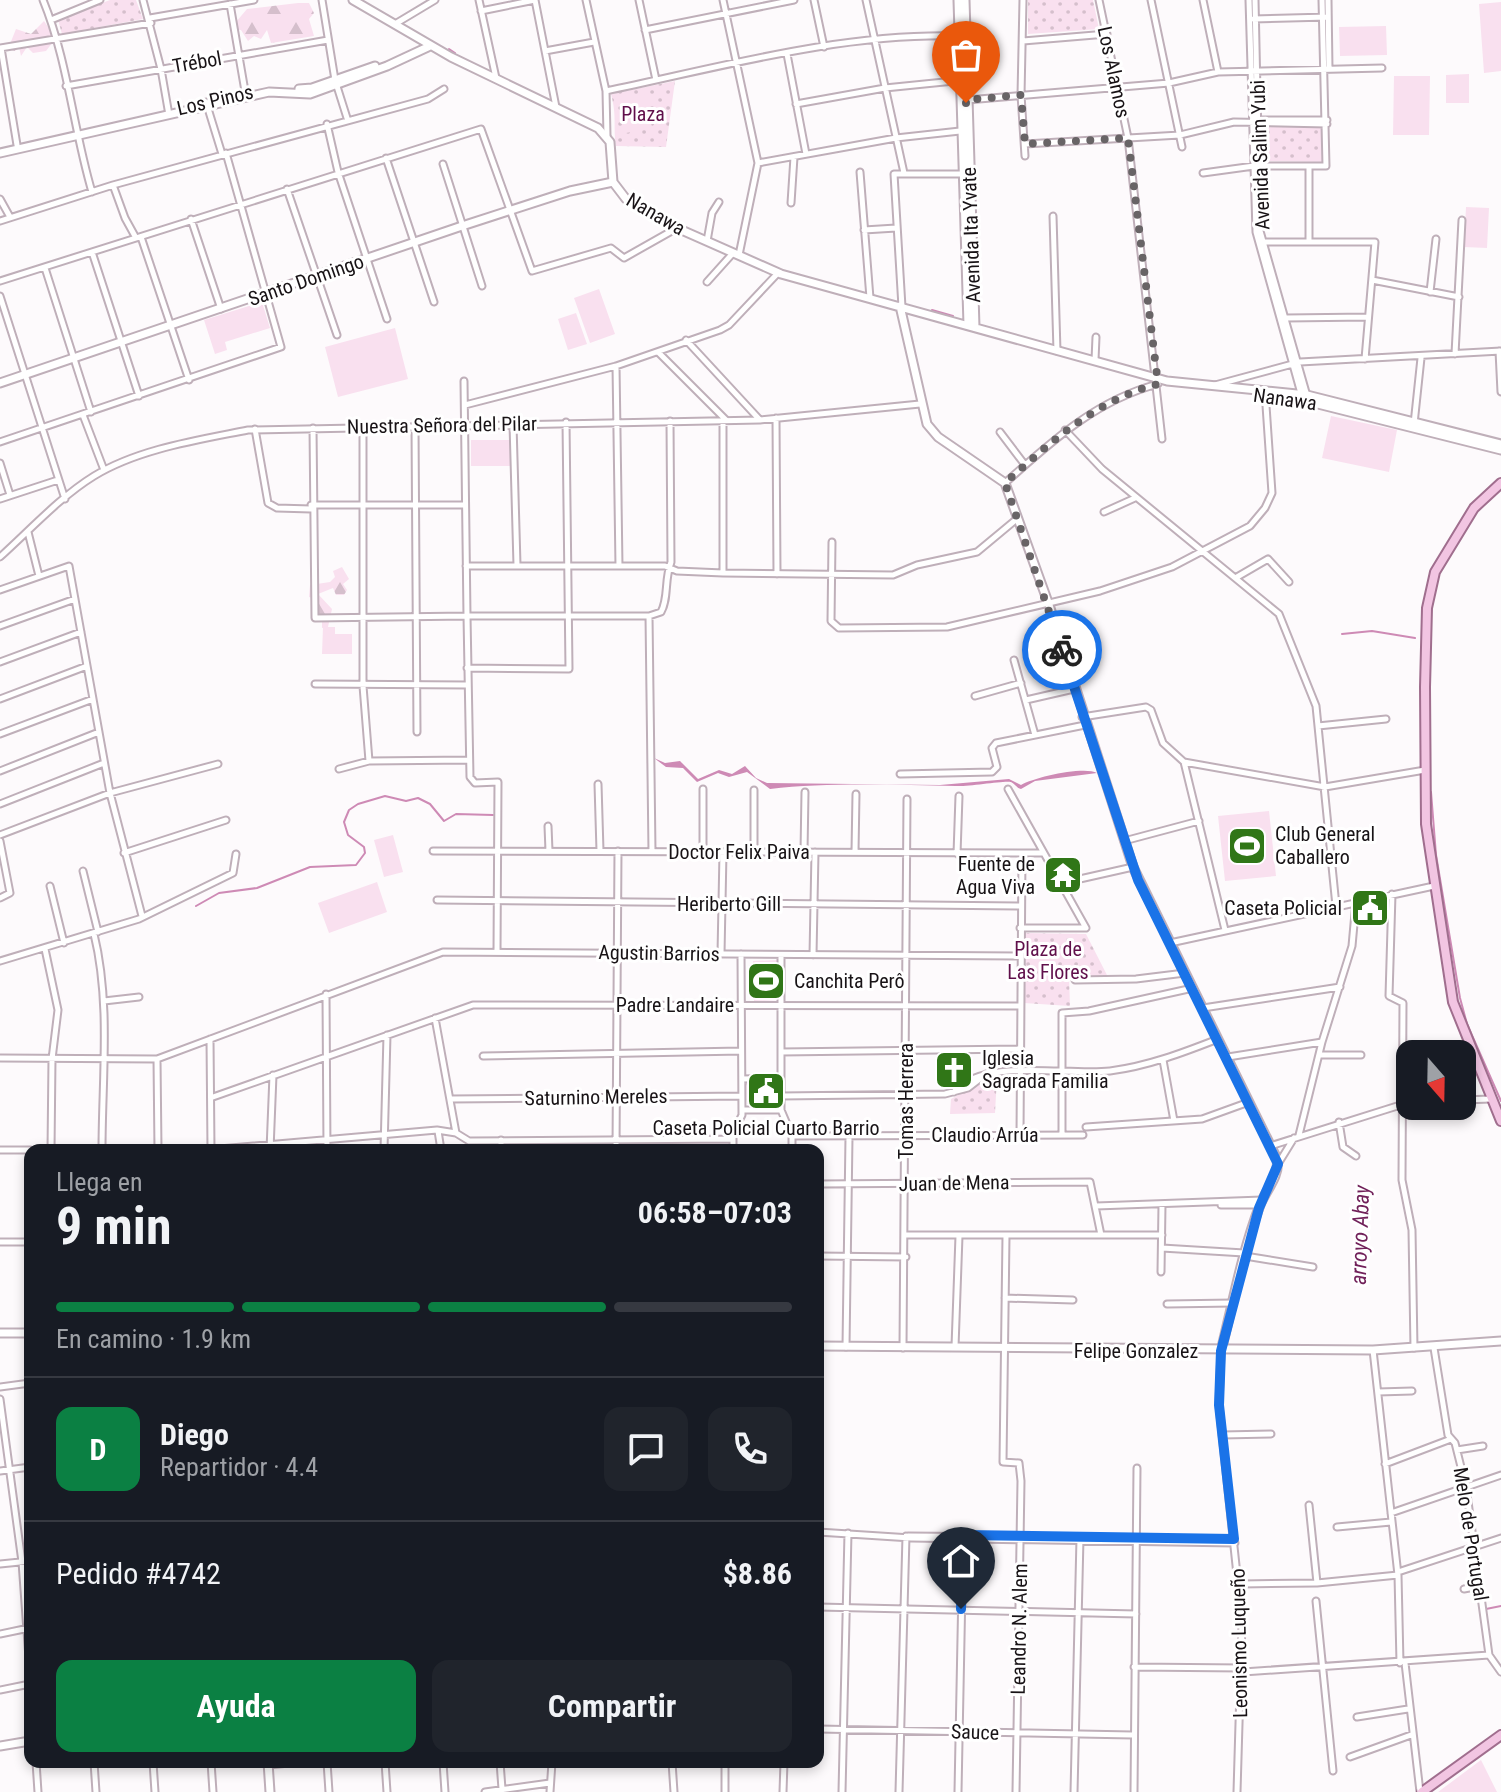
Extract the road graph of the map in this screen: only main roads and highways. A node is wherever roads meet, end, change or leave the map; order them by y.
1 (1501, 483) edge
2 (1501, 1121) edge
3 (1501, 1735) edge
4 (1421, 1792) edge

1 - 2 main road
3 - 4 main road

